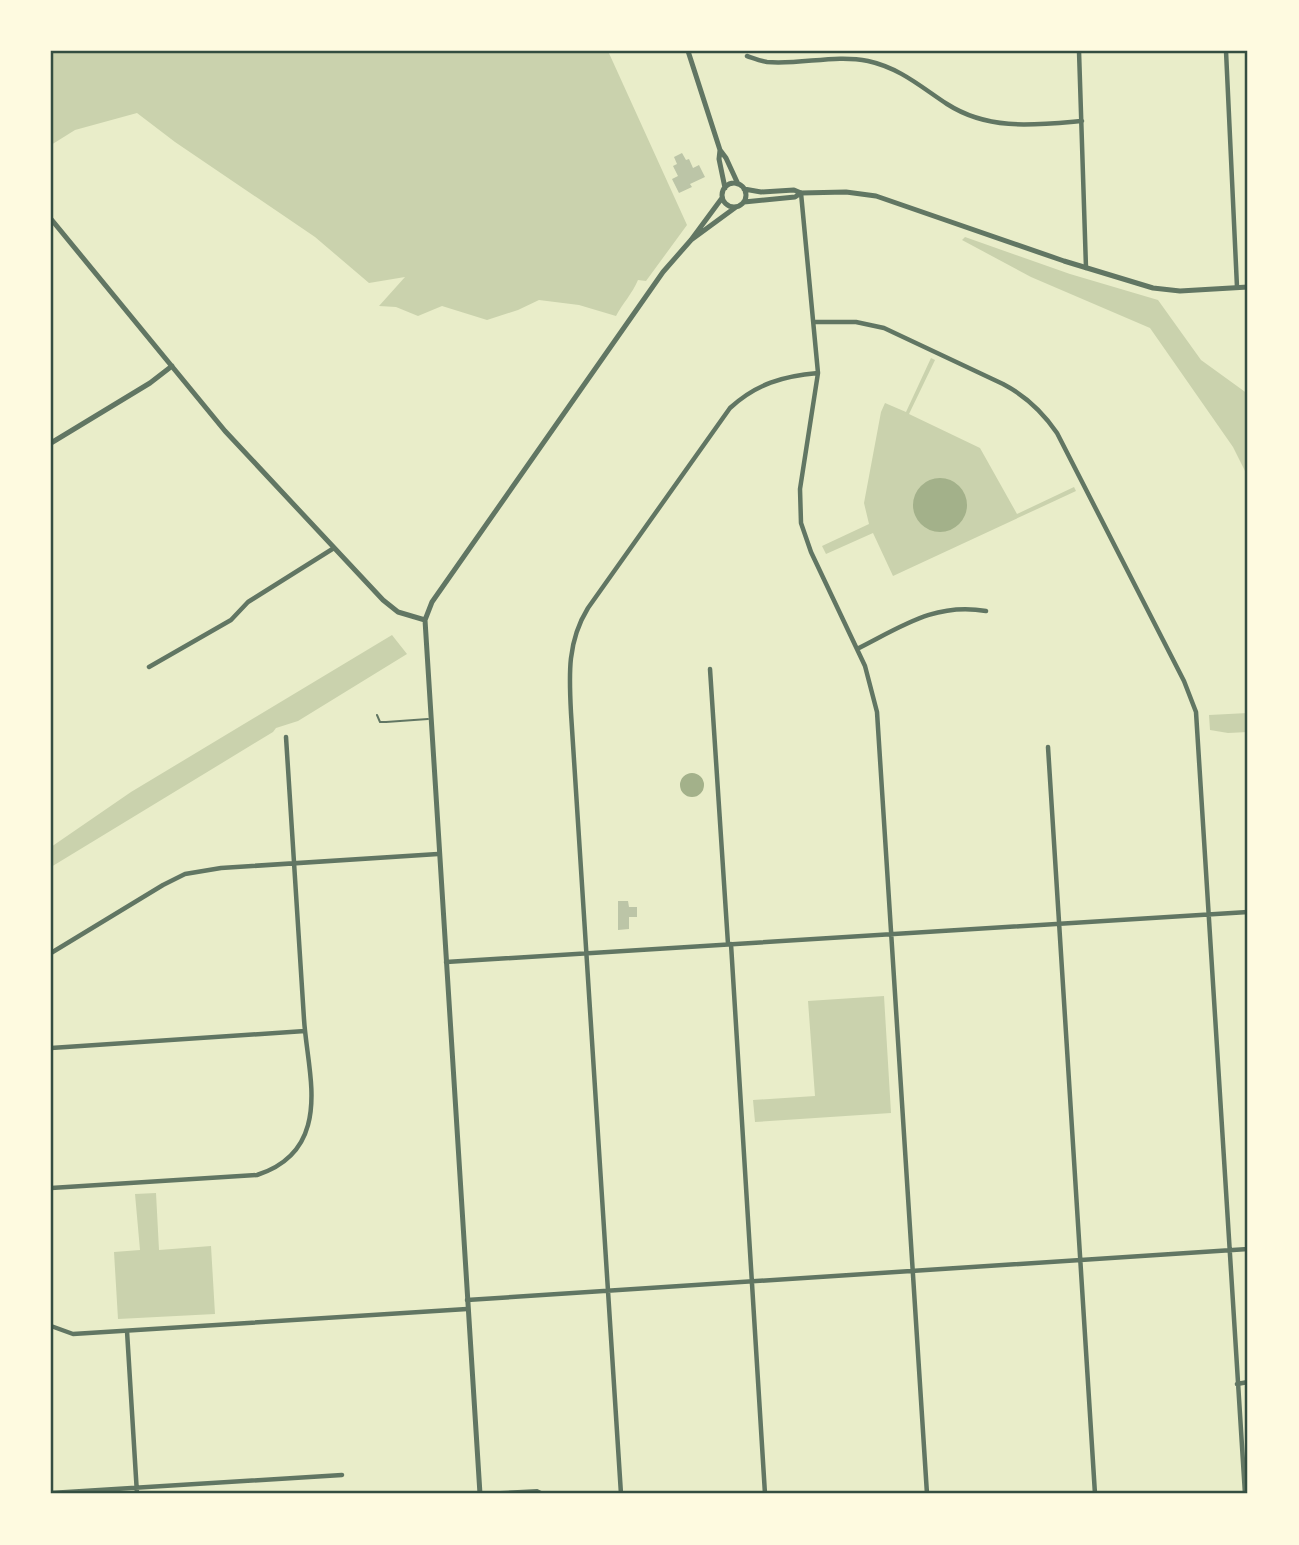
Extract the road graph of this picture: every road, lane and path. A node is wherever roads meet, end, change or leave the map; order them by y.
1 (688, 51) edge
2 (1079, 51) edge
3 (1226, 51) edge
4 (747, 56) dead end
5 (1082, 121) junction
6 (720, 150) junction
7 (738, 184) junction
8 (724, 187) junction
9 (744, 189) junction
10 (801, 193) junction
11 (722, 198) junction
12 (744, 202) junction
13 (736, 207) junction
14 (51, 219) edge
15 (691, 240) junction
16 (1086, 268) junction
17 (1237, 287) junction
18 (1248, 287) edge
19 (814, 322) junction
20 (172, 366) junction
21 (818, 373) junction
22 (51, 443) edge
23 (334, 548) junction
24 (986, 611) dead end
25 (425, 620) junction
26 (857, 649) junction
27 (149, 667) dead end
28 (710, 670) dead end
29 (376, 715) dead end
30 (429, 719) junction
31 (286, 737) dead end
32 (1048, 747) dead end
33 (438, 854) junction
34 (294, 864) junction
35 (1248, 912) edge
36 (1209, 914) junction
37 (1059, 924) junction
38 (891, 934) junction
39 (730, 944) junction
40 (51, 953) edge
41 (587, 954) junction
42 (445, 962) junction
43 (305, 1031) junction
44 (51, 1048) edge
45 (51, 1188) edge
46 (1248, 1250) edge
47 (1230, 1252) junction
48 (1081, 1261) junction
49 (912, 1272) junction
50 (752, 1282) junction
51 (608, 1291) junction
52 (466, 1300) junction
53 (467, 1309) junction
54 (51, 1326) edge
55 (127, 1331) junction
56 (1248, 1382) edge
57 (1237, 1384) junction
58 (342, 1475) dead end
59 (136, 1491) edge
60 (51, 1493) edge
61 (480, 1494) edge
62 (545, 1494) edge
63 (621, 1494) edge
64 (765, 1494) edge
65 (927, 1494) edge
66 (1095, 1494) edge
67 (1245, 1494) edge

1 - 6 street
2 - 5 street
3 - 17 street
4 - 5 street
5 - 16 street
6 - 7 street
6 - 8 street
7 - 8 street
7 - 9 street
8 - 11 street
9 - 10 street
9 - 12 street
10 - 12 street
10 - 16 street
10 - 19 street
11 - 13 street
11 - 15 street
12 - 13 street
13 - 15 street
14 - 20 street
15 - 25 street
16 - 17 street
17 - 18 street
19 - 21 street
19 - 36 street
20 - 22 street
20 - 23 street
21 - 26 street
21 - 41 street
23 - 25 street
23 - 27 street
24 - 26 street
25 - 30 street
26 - 38 street
28 - 39 street
29 - 30 lane
30 - 33 street
31 - 34 street
32 - 37 street
33 - 34 street
33 - 42 street
34 - 40 street
34 - 43 street
35 - 36 street
36 - 37 street
36 - 47 street
37 - 38 street
37 - 48 street
38 - 39 street
38 - 49 street
39 - 41 street
39 - 50 street
41 - 42 street
41 - 51 street
42 - 52 street
43 - 44 street
43 - 45 street
46 - 47 street
47 - 48 street
47 - 57 street
48 - 49 street
48 - 66 street
49 - 50 street
49 - 65 street
50 - 51 street
50 - 64 street
51 - 52 street
51 - 63 street
52 - 53 street
53 - 55 street
53 - 61 street
54 - 55 street
55 - 59 street
56 - 57 street
57 - 67 street
58 - 59 street
59 - 60 street
61 - 62 lane

